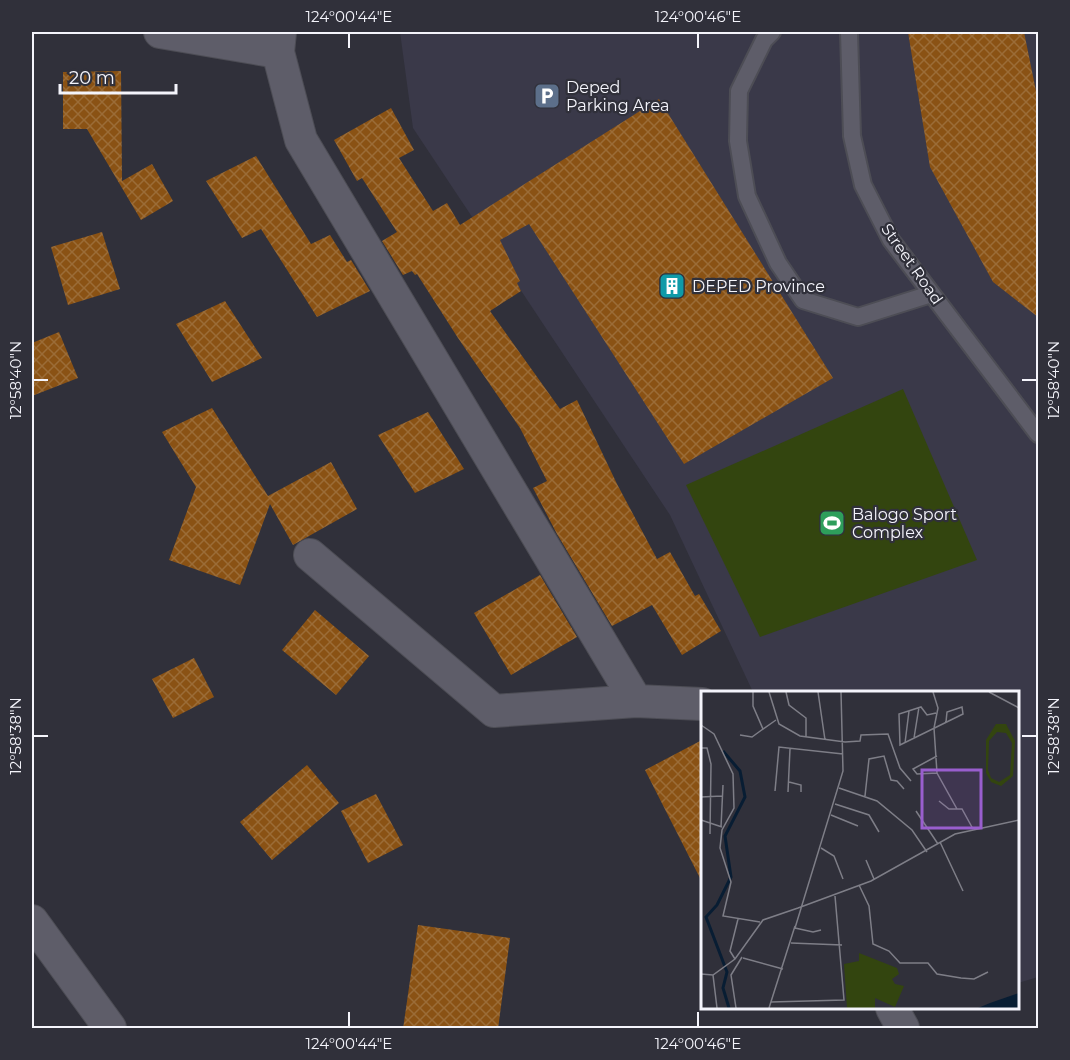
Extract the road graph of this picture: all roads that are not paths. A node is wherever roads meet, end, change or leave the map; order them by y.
1 (160, 32) edge
2 (772, 32) edge
3 (849, 32) edge
4 (279, 42) edge
5 (931, 294) junction
6 (1038, 434) edge
7 (310, 555) dead end
8 (636, 701) junction
9 (701, 704) edge
10 (32, 921) edge
11 (893, 1009) edge
12 (110, 1029) edge
13 (903, 1029) edge

1 - 4 street
2 - 5 lane
3 - 5 lane, Street Road
4 - 8 street
5 - 6 lane, Street Road
7 - 8 street
8 - 9 street
10 - 12 street
11 - 13 street

